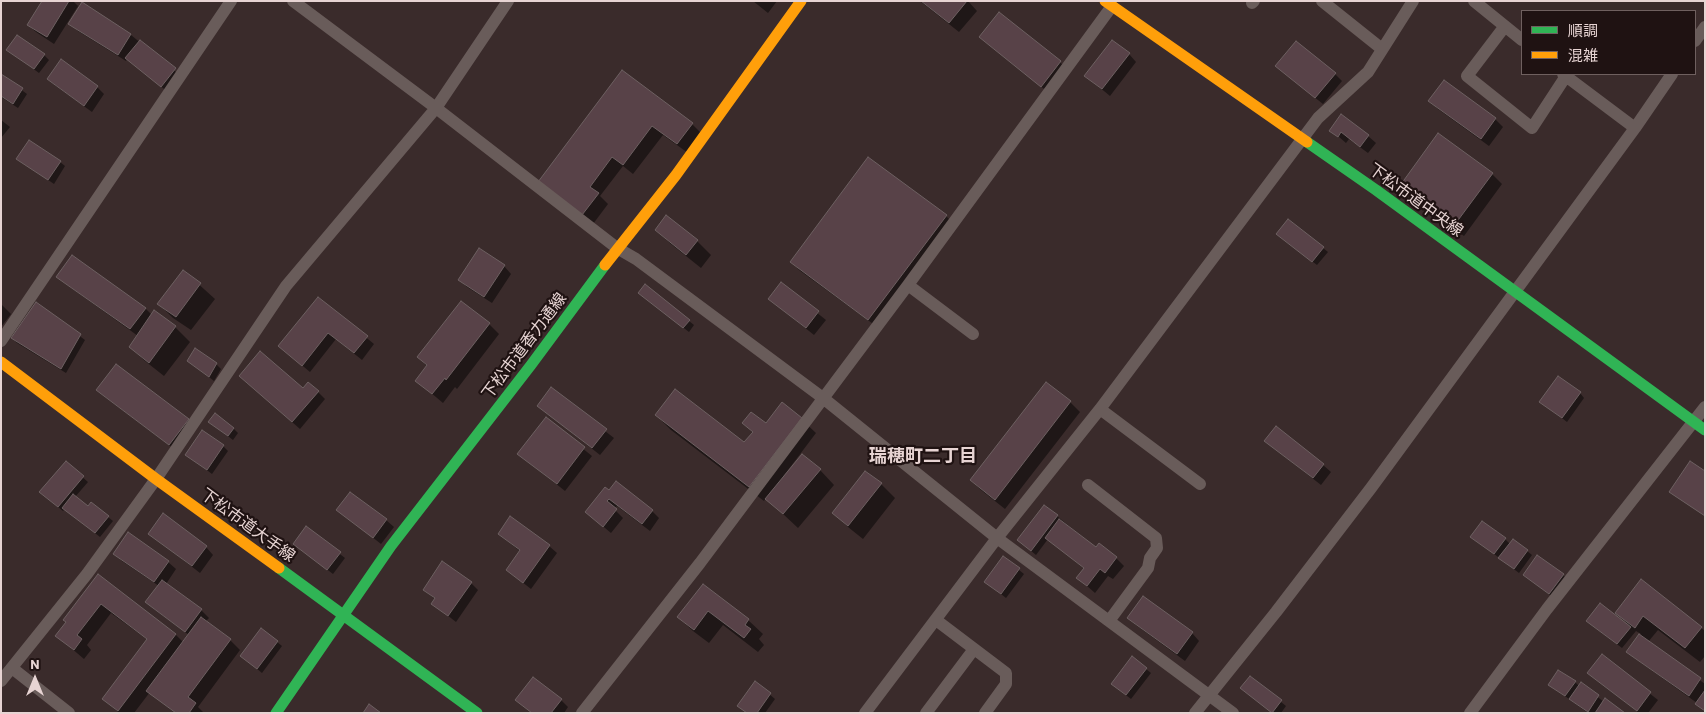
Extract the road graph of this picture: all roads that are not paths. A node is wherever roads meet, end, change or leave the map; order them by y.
1 (231, 1) edge
2 (293, 1) edge
3 (508, 1) edge
4 (801, 1) edge
5 (1322, 1) edge
6 (1413, 1) edge
7 (1474, 1) edge
8 (1108, 4) edge
9 (1506, 26) junction
10 (1705, 28) edge
11 (1521, 39) edge
12 (1696, 40) edge
13 (1382, 49) junction
14 (1565, 75) edge
15 (1671, 75) edge
16 (436, 108) junction
17 (1634, 128) junction
18 (1302, 139) junction
19 (617, 248) junction
20 (908, 285) junction
21 (1515, 292) junction
22 (973, 334) dead end
23 (1, 341) edge
24 (1, 362) edge
25 (823, 398) junction
26 (1705, 407) edge
27 (1100, 409) junction
28 (1693, 422) junction
29 (1705, 430) edge
30 (156, 479) junction
31 (1200, 484) dead end
32 (1088, 485) dead end
33 (997, 538) junction
34 (343, 615) junction
35 (936, 620) junction
36 (1109, 621) junction
37 (974, 649) junction
38 (12, 668) junction
39 (1, 681) edge
40 (1209, 695) junction
41 (69, 713) edge
42 (276, 713) edge
43 (476, 713) edge
44 (582, 713) edge
45 (865, 713) edge
46 (926, 713) edge
47 (985, 713) edge
48 (1195, 713) edge
49 (1233, 713) edge
50 (1470, 713) edge

1 - 23 street
2 - 16 street
3 - 16 street
4 - 19 street, 下松市道香力通線
5 - 13 street
6 - 13 street
7 - 9 street
8 - 18 street, 下松市道中央線
8 - 20 street
9 - 11 street
9 - 14 street
10 - 12 street
13 - 18 street
14 - 17 street
15 - 17 street
16 - 19 street
16 - 30 street
17 - 21 street
18 - 21 street, 下松市道中央線
18 - 27 street
19 - 25 street
19 - 34 street, 下松市道香力通線
20 - 22 street
20 - 25 street
21 - 28 street, 下松市道中央線
21 - 40 street
24 - 30 street, 下松市道大手線
25 - 33 street
25 - 44 street
26 - 28 street
27 - 31 street
27 - 33 street
28 - 29 street, 下松市道中央線
28 - 50 street
30 - 34 street, 下松市道大手線
30 - 38 street
32 - 36 street
33 - 35 street
33 - 36 street
34 - 42 street, 下松市道香力通線
34 - 43 street, 下松市道大手線
35 - 37 street
35 - 45 street
36 - 40 street
37 - 46 street
37 - 47 street
38 - 39 street
38 - 41 street
40 - 48 street
40 - 49 street

